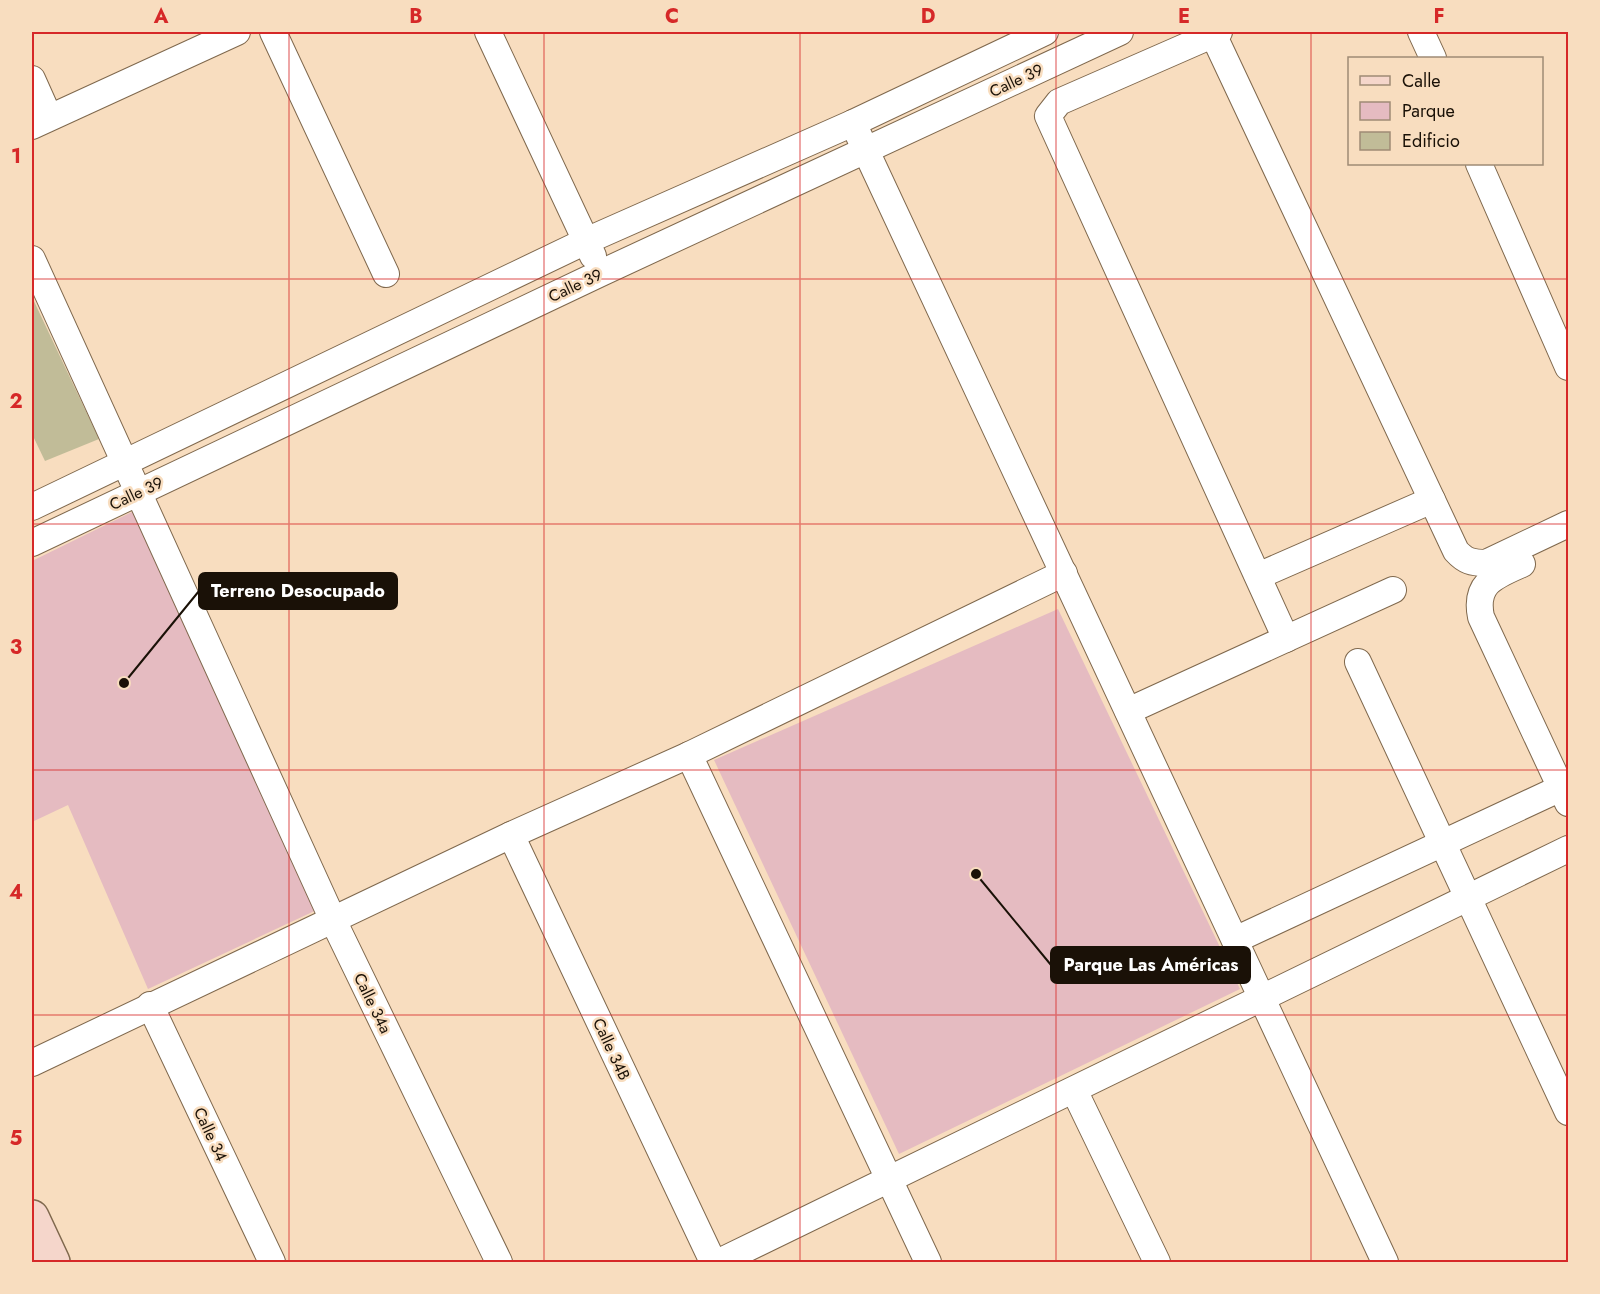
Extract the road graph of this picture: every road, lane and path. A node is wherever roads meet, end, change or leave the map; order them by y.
1 (237, 32) edge
2 (273, 32) edge
3 (488, 32) edge
4 (1041, 32) edge
5 (1120, 32) edge
6 (1421, 32) edge
7 (1216, 33) edge
8 (1432, 57) edge
9 (1054, 63) junction
10 (32, 79) edge
11 (40, 122) edge
12 (853, 123) junction
13 (865, 149) junction
14 (1479, 165) edge
15 (586, 241) junction
16 (32, 259) edge
17 (601, 273) junction
18 (386, 274) dead end
19 (1569, 367) edge
20 (125, 463) junction
21 (138, 492) junction
22 (1432, 500) junction
23 (32, 507) edge
24 (1569, 524) edge
25 (1569, 541) edge
26 (32, 543) edge
27 (1064, 573) junction
28 (1258, 576) junction
29 (1393, 590) dead end
30 (1286, 639) junction
31 (1358, 662) dead end
32 (1128, 711) junction
33 (689, 755) junction
34 (1565, 796) edge
35 (511, 835) junction
36 (1443, 844) junction
37 (1569, 849) edge
38 (1468, 897) junction
39 (333, 920) junction
40 (1235, 940) junction
41 (1262, 998) junction
42 (150, 1005) junction
43 (32, 1063) edge
44 (1074, 1090) junction
45 (1569, 1112) edge
46 (889, 1179) junction
47 (32, 1217) edge
48 (53, 1263) edge
49 (272, 1263) edge
50 (499, 1263) edge
51 (713, 1263) edge
52 (719, 1263) edge
53 (928, 1263) edge
54 (1157, 1263) edge
55 (1386, 1263) edge

1 - 11 street
2 - 18 street
3 - 15 street
4 - 9 street
4 - 12 street, Calle 39
5 - 9 street, Calle 39
6 - 8 street
7 - 22 street
7 - 28 street
9 - 13 street, Calle 39
10 - 11 street
12 - 13 street
12 - 15 street, Calle 39
13 - 17 street, Calle 39
13 - 27 street
14 - 19 street
15 - 17 street
15 - 20 street, Calle 39
16 - 20 street, Calle 34a
17 - 21 street, Calle 39
20 - 21 street, Calle 34a
20 - 23 street, Calle 39
21 - 26 street, Calle 39
21 - 39 street, Calle 34a
22 - 24 street
22 - 28 street
25 - 34 street
27 - 32 street
27 - 33 street
28 - 30 street
29 - 30 street
30 - 32 street
31 - 36 street
32 - 40 street
33 - 35 street
33 - 46 street
34 - 36 street
35 - 39 street
35 - 51 street, Calle 34B
36 - 38 street
36 - 40 street
37 - 38 street
38 - 41 street
38 - 45 street
39 - 42 street
39 - 50 street, Calle 34a
40 - 41 street
41 - 44 street
41 - 55 street
42 - 43 street
42 - 49 street, Calle 34
44 - 46 street
44 - 54 street
46 - 52 street
46 - 53 street
47 - 48 street

